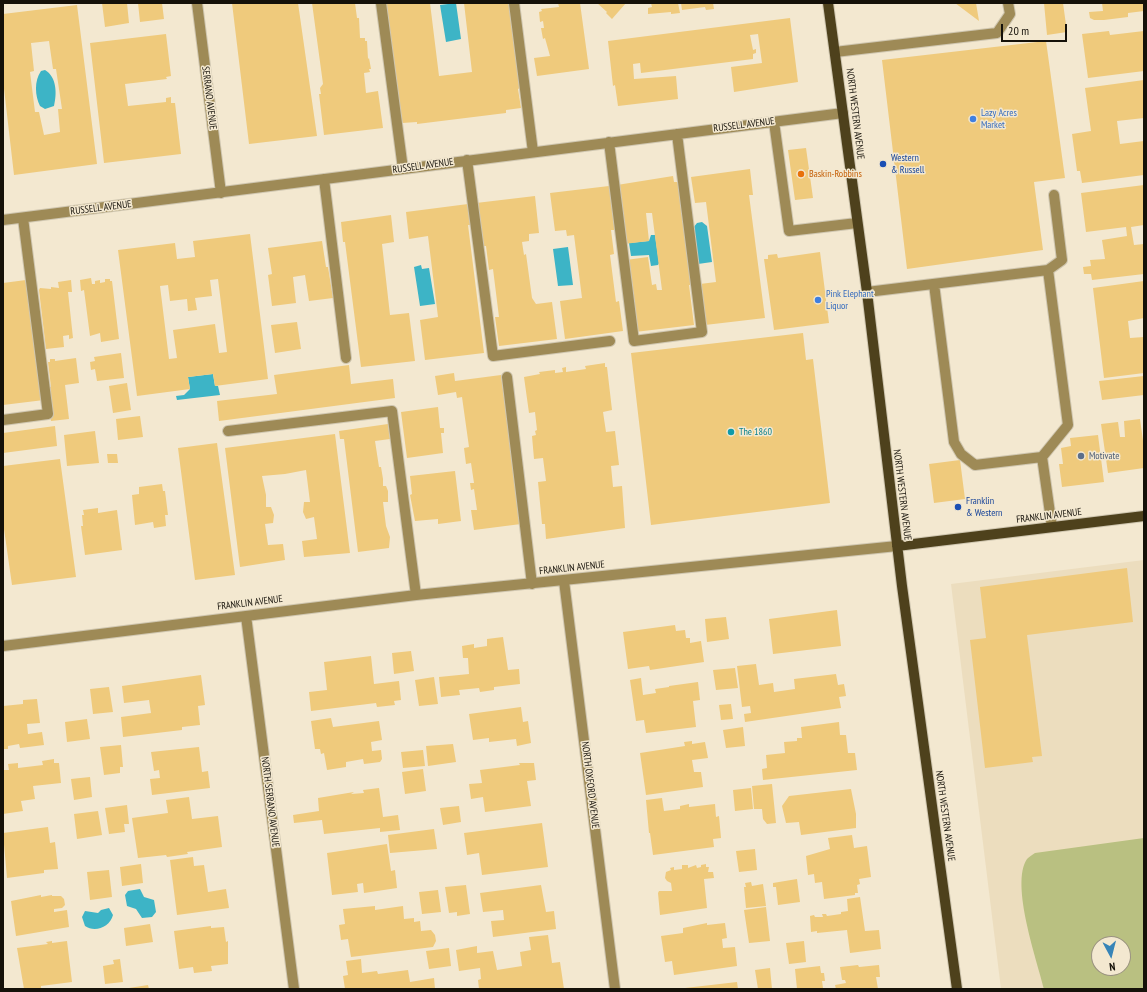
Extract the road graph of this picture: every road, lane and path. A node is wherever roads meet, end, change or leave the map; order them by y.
1 (197, 3) edge
2 (381, 3) edge
3 (514, 3) edge
4 (828, 3) edge
5 (1008, 3) edge
6 (835, 52) junction
7 (843, 113) junction
8 (774, 122) junction
9 (677, 134) junction
10 (609, 142) junction
11 (533, 152) junction
12 (467, 160) junction
13 (403, 169) junction
14 (324, 179) junction
15 (221, 193) junction
16 (1054, 195) dead end
17 (24, 218) junction
18 (3, 220) edge
19 (857, 223) junction
20 (1048, 270) junction
21 (934, 284) junction
22 (867, 292) junction
23 (610, 341) dead end
24 (346, 358) dead end
25 (507, 377) dead end
26 (3, 420) edge
27 (228, 431) dead end
28 (1042, 457) junction
29 (1144, 516) edge
30 (1052, 527) junction
31 (897, 546) junction
32 (564, 581) junction
33 (532, 584) junction
34 (416, 595) junction
35 (246, 616) junction
36 (3, 646) edge
37 (294, 989) edge
38 (615, 989) edge
39 (957, 989) edge

1 - 15 street, SERRANO AVENUE
2 - 13 street
3 - 11 street
4 - 6 main road, NORTH WESTERN AVENUE
5 - 6 street
6 - 7 main road, NORTH WESTERN AVENUE
7 - 8 street, RUSSELL AVENUE
7 - 19 main road, NORTH WESTERN AVENUE
8 - 9 street, RUSSELL AVENUE
8 - 19 street
9 - 10 street, RUSSELL AVENUE
9 - 10 street
10 - 11 street, RUSSELL AVENUE
11 - 12 street, RUSSELL AVENUE
12 - 13 street, RUSSELL AVENUE
12 - 23 street
13 - 14 street, RUSSELL AVENUE
14 - 15 street, RUSSELL AVENUE
14 - 24 street
15 - 17 street, RUSSELL AVENUE
16 - 20 street
17 - 18 street, RUSSELL AVENUE
17 - 26 street
19 - 22 main road, NORTH WESTERN AVENUE
20 - 21 street
20 - 28 street
21 - 22 street
21 - 28 street
22 - 31 main road, NORTH WESTERN AVENUE
25 - 33 street
27 - 34 street
28 - 30 street
29 - 30 main road, FRANKLIN AVENUE
30 - 31 main road, FRANKLIN AVENUE
31 - 32 street, FRANKLIN AVENUE
31 - 39 main road, NORTH WESTERN AVENUE
32 - 33 street, FRANKLIN AVENUE
32 - 38 street, NORTH OXFORD AVENUE
33 - 34 street, FRANKLIN AVENUE
34 - 35 street, FRANKLIN AVENUE
35 - 36 street, FRANKLIN AVENUE
35 - 37 street, NORTH SERRANO AVENUE

